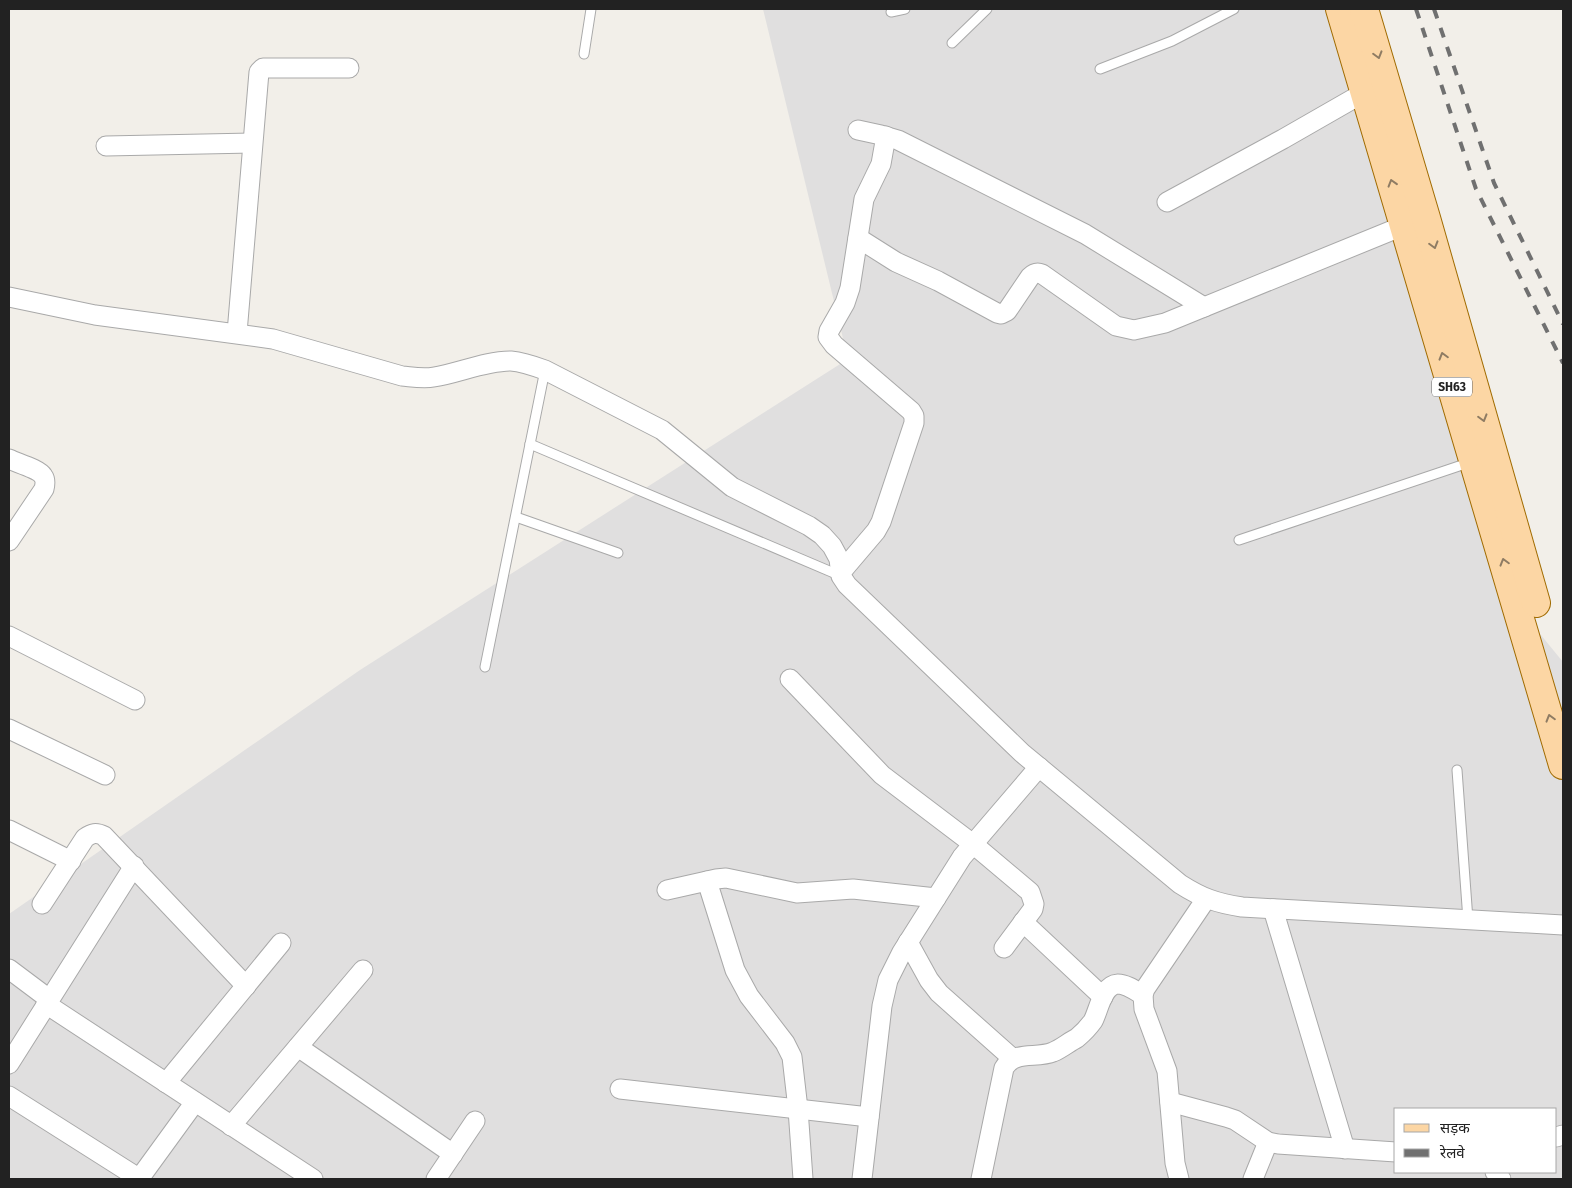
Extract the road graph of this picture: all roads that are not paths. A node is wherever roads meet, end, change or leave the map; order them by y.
1 (591, 9) edge
2 (905, 9) edge
3 (988, 9) edge
4 (1234, 9) edge
5 (1340, 9) edge
6 (1364, 9) edge
7 (891, 12) dead end
8 (952, 43) dead end
9 (584, 54) dead end
10 (350, 68) dead end
11 (1100, 69) dead end
12 (1365, 92) junction
13 (858, 130) dead end
14 (886, 136) junction
15 (252, 144) junction
16 (106, 146) dead end
17 (1167, 202) dead end
18 (1415, 221) junction
19 (858, 238) junction
20 (9, 297) edge
21 (1204, 307) junction
22 (237, 334) junction
23 (545, 370) junction
24 (530, 444) junction
25 (9, 459) edge
26 (1474, 461) junction
27 (516, 518) junction
28 (1239, 540) dead end
29 (9, 541) edge
30 (618, 553) dead end
31 (842, 574) junction
32 (9, 636) edge
33 (485, 667) dead end
34 (790, 679) dead end
35 (1563, 699) edge
36 (135, 700) dead end
37 (9, 729) edge
38 (1563, 765) edge
39 (1039, 767) junction
40 (1457, 770) dead end
41 (105, 775) dead end
42 (9, 830) edge
43 (973, 844) junction
44 (71, 861) junction
45 (134, 866) junction
46 (707, 881) junction
47 (667, 890) dead end
48 (936, 898) junction
49 (1206, 899) junction
50 (42, 904) dead end
51 (1274, 909) junction
52 (1468, 920) junction
53 (1024, 922) junction
54 (1563, 925) edge
55 (908, 942) junction
56 (281, 943) dead end
57 (1004, 948) dead end
58 (9, 969) edge
59 (363, 970) dead end
60 (246, 986) junction
61 (1143, 995) junction
62 (1103, 997) junction
63 (48, 1002) junction
64 (298, 1047) junction
65 (1012, 1058) junction
66 (9, 1064) edge
67 (166, 1083) junction
68 (620, 1089) dead end
69 (9, 1096) edge
70 (195, 1102) junction
71 (1170, 1102) junction
72 (798, 1109) junction
73 (869, 1117) junction
74 (475, 1121) dead end
75 (231, 1126) junction
76 (1268, 1142) junction
77 (1345, 1148) junction
78 (1394, 1152) edge
79 (454, 1154) junction
80 (139, 1179) edge
81 (313, 1179) edge
82 (436, 1179) edge
83 (803, 1179) edge
84 (862, 1179) edge
85 (981, 1179) edge
86 (1179, 1179) edge
87 (1253, 1179) edge

1 - 9 lane
2 - 7 lane
3 - 8 lane
4 - 11 lane
5 - 12 main road, SH63
6 -> 18 main road, SH63
10 - 15 street
12 - 17 street
18 -> 12 main road, SH63
13 - 14 street
14 - 19 street
14 - 21 street
15 - 16 street
15 - 22 street
18 - 21 street
26 -> 18 main road, SH63
18 -> 35 main road, SH63
19 - 21 street
19 - 31 street
20 - 22 street
22 - 23 street
23 - 24 lane
23 - 31 street
24 - 27 lane
24 - 31 lane
25 - 29 street
26 - 28 lane
38 -> 26 main road, SH63
27 - 30 lane
27 - 33 lane
31 - 39 street
32 - 36 street
34 - 43 street
37 - 41 street
39 - 43 street
39 - 49 street
40 - 52 lane
42 - 44 street
43 - 48 street
43 - 53 street
44 - 45 street
44 - 50 street
45 - 60 street
45 - 63 street
46 - 47 street
46 - 48 street
46 - 72 street
48 - 55 street
49 - 51 street
49 - 61 street
51 - 52 street
51 - 77 street
52 - 54 street
53 - 57 street
53 - 62 street
55 - 65 street
55 - 73 street
56 - 60 street
58 - 63 street
59 - 64 street
60 - 67 street
61 - 62 street
61 - 71 street
62 - 65 street
63 - 66 street
63 - 67 street
64 - 75 street
64 - 79 street
65 - 85 street
67 - 70 street
68 - 72 street
69 - 80 street
70 - 75 street
70 - 80 street
71 - 76 street
71 - 86 street
72 - 73 street
72 - 83 street
73 - 84 street
74 - 79 street
75 - 81 street
76 - 77 street
76 - 87 street
77 - 78 street
79 - 82 street

